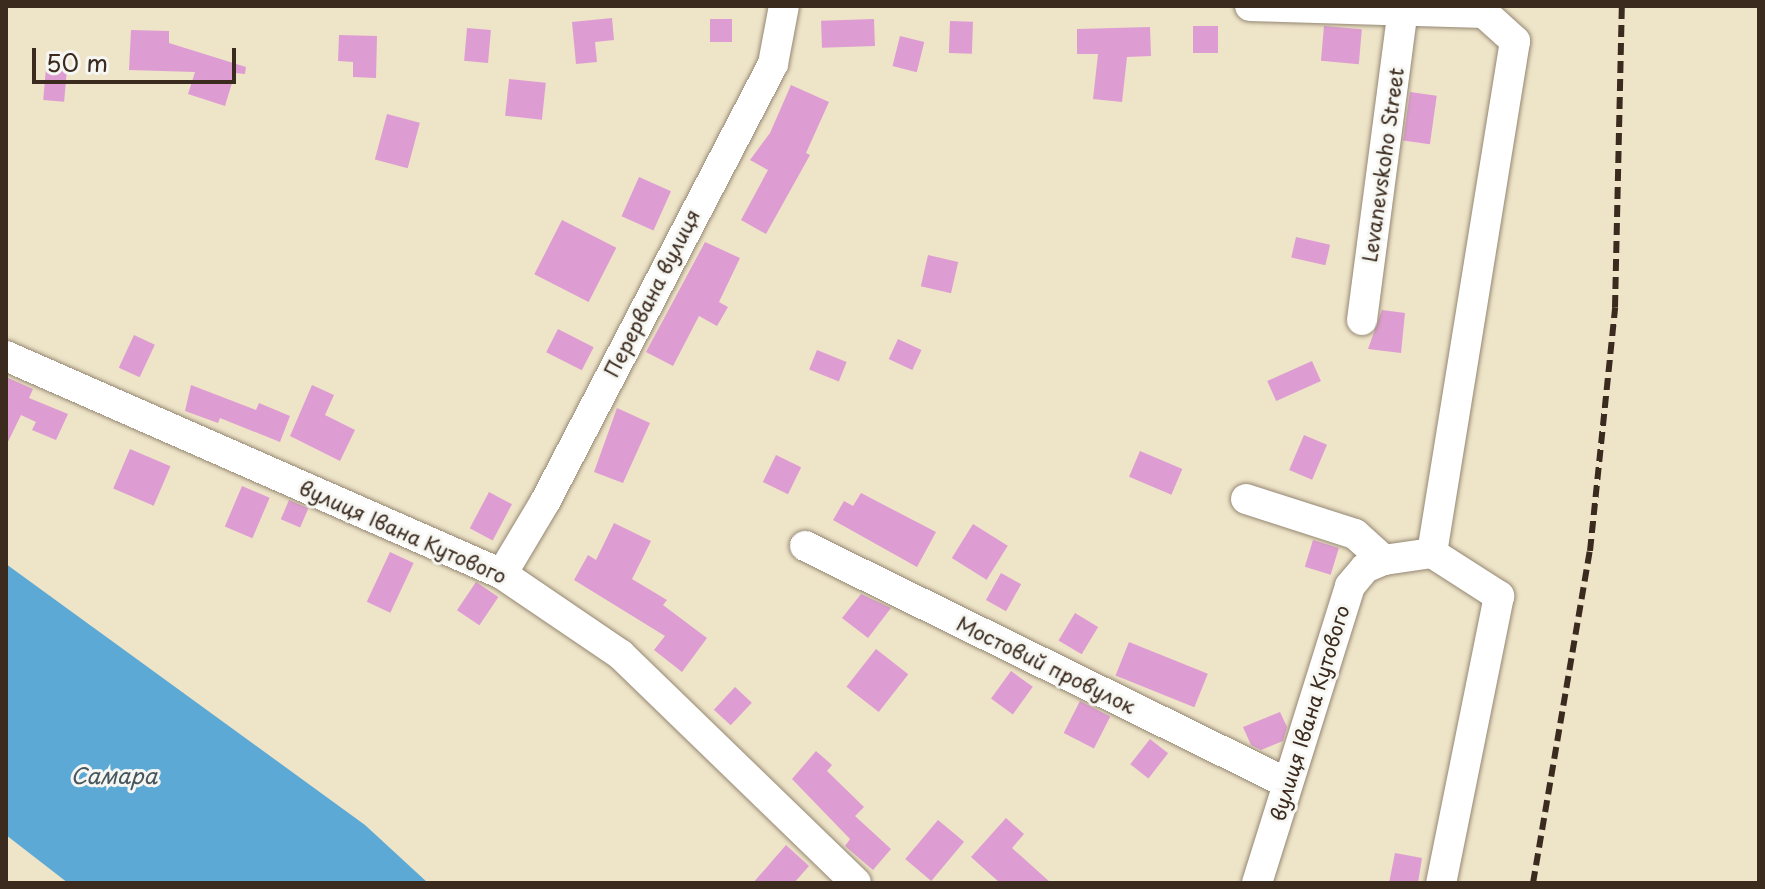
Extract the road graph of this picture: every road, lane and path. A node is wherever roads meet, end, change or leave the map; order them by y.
1 (784, 6) edge
2 (1250, 6) edge
3 (1403, 10) junction
4 (1362, 320) dead end
5 (6, 356) edge
6 (1246, 499) dead end
7 (805, 546) dead end
8 (1432, 553) junction
9 (1384, 560) junction
10 (502, 574) junction
11 (1287, 783) junction
12 (856, 883) edge
13 (1257, 883) edge
14 (1441, 883) edge

1 - 10 street, Перервана вулиця
2 - 3 street
3 - 4 street, Levanevskoho Street
3 - 8 street
5 - 10 street, вулиця Івана Кутового
6 - 9 street
7 - 11 street, Мостовий провулок
8 - 9 street, вулиця Івана Кутового
8 - 14 street
9 - 11 street, вулиця Івана Кутового
10 - 12 street, вулиця Івана Кутового
11 - 13 street, вулиця Івана Кутового

